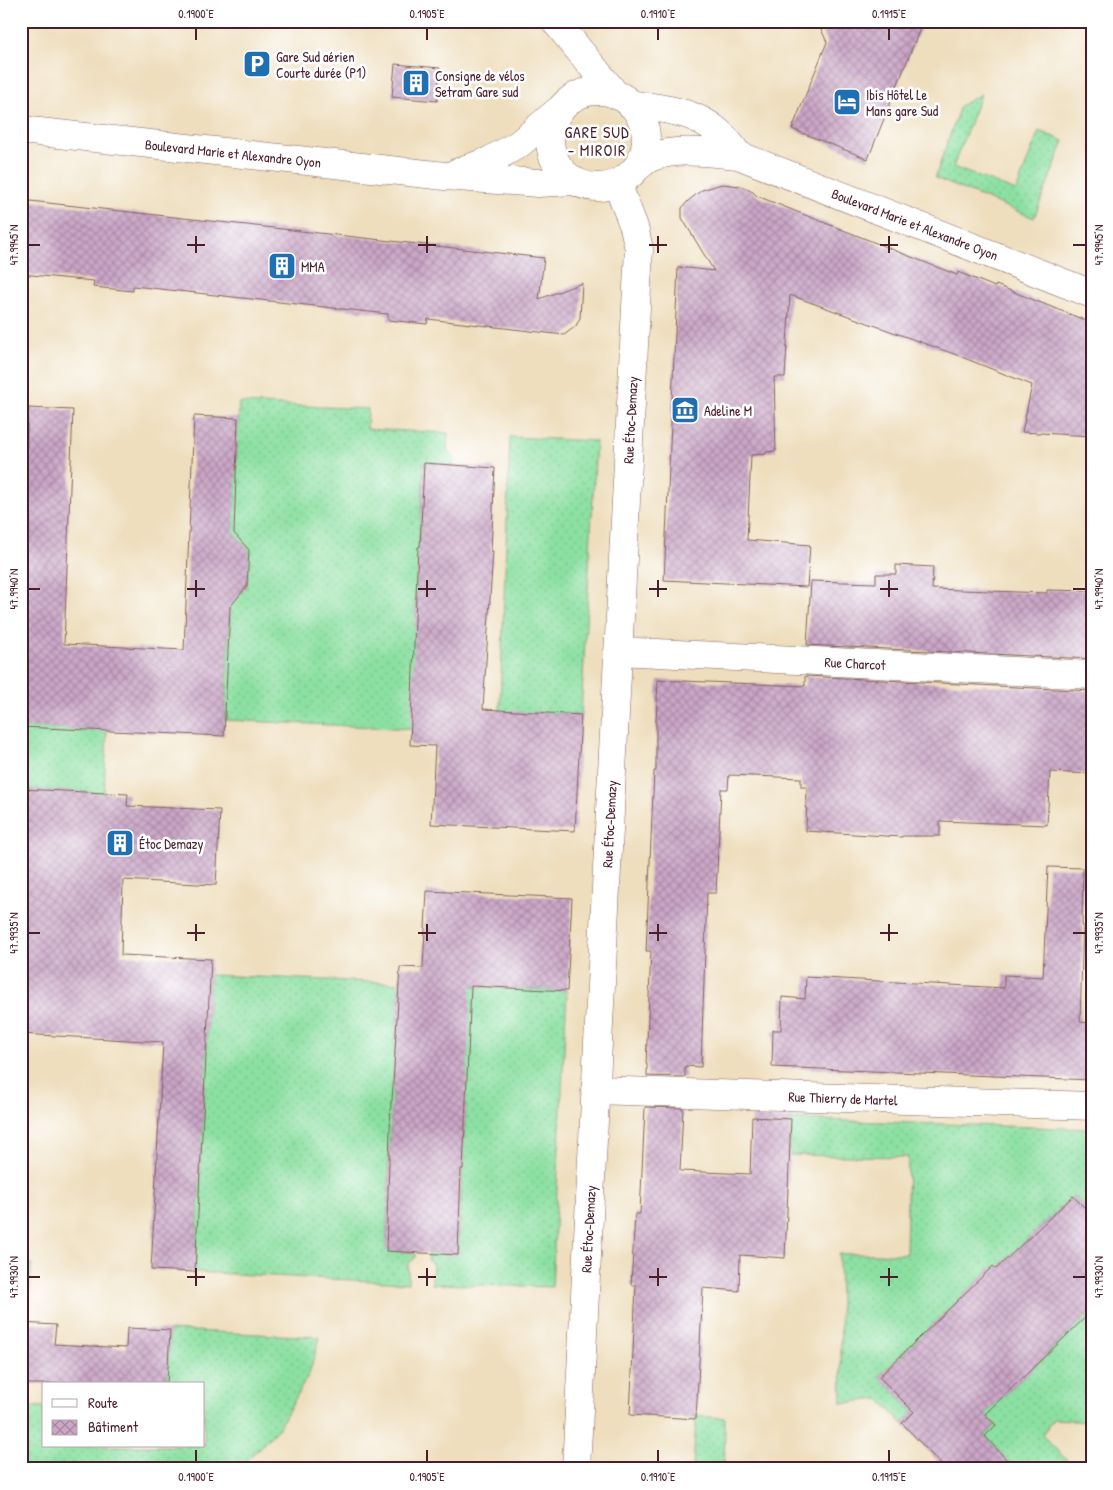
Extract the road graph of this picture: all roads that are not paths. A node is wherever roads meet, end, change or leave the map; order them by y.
1 (555, 21) edge
2 (623, 99) junction
3 (560, 108) junction
4 (21, 130) edge
5 (738, 155) junction
6 (445, 176) junction
7 (626, 176) junction
8 (575, 181) junction
9 (1092, 294) edge
10 (618, 651) junction
11 (1092, 675) edge
12 (595, 1090) junction
13 (1092, 1106) edge
14 (576, 1469) edge

1 - 2 street
2 - 3 street
2 - 5 street
2 - 7 street
3 - 6 street, Boulevard Marie et Alexandre Oyon
3 - 8 street
4 - 6 street, Boulevard Marie et Alexandre Oyon
5 - 7 street, Boulevard Marie et Alexandre Oyon
5 - 9 street, Boulevard Marie et Alexandre Oyon
6 - 8 street, Boulevard Marie et Alexandre Oyon
7 - 8 street
7 - 10 street, Rue Étoc-Demazy
10 - 11 street, Rue Charcot
10 - 12 street, Rue Étoc-Demazy
12 - 13 street, Rue Thierry de Martel
12 - 14 street, Rue Étoc-Demazy

